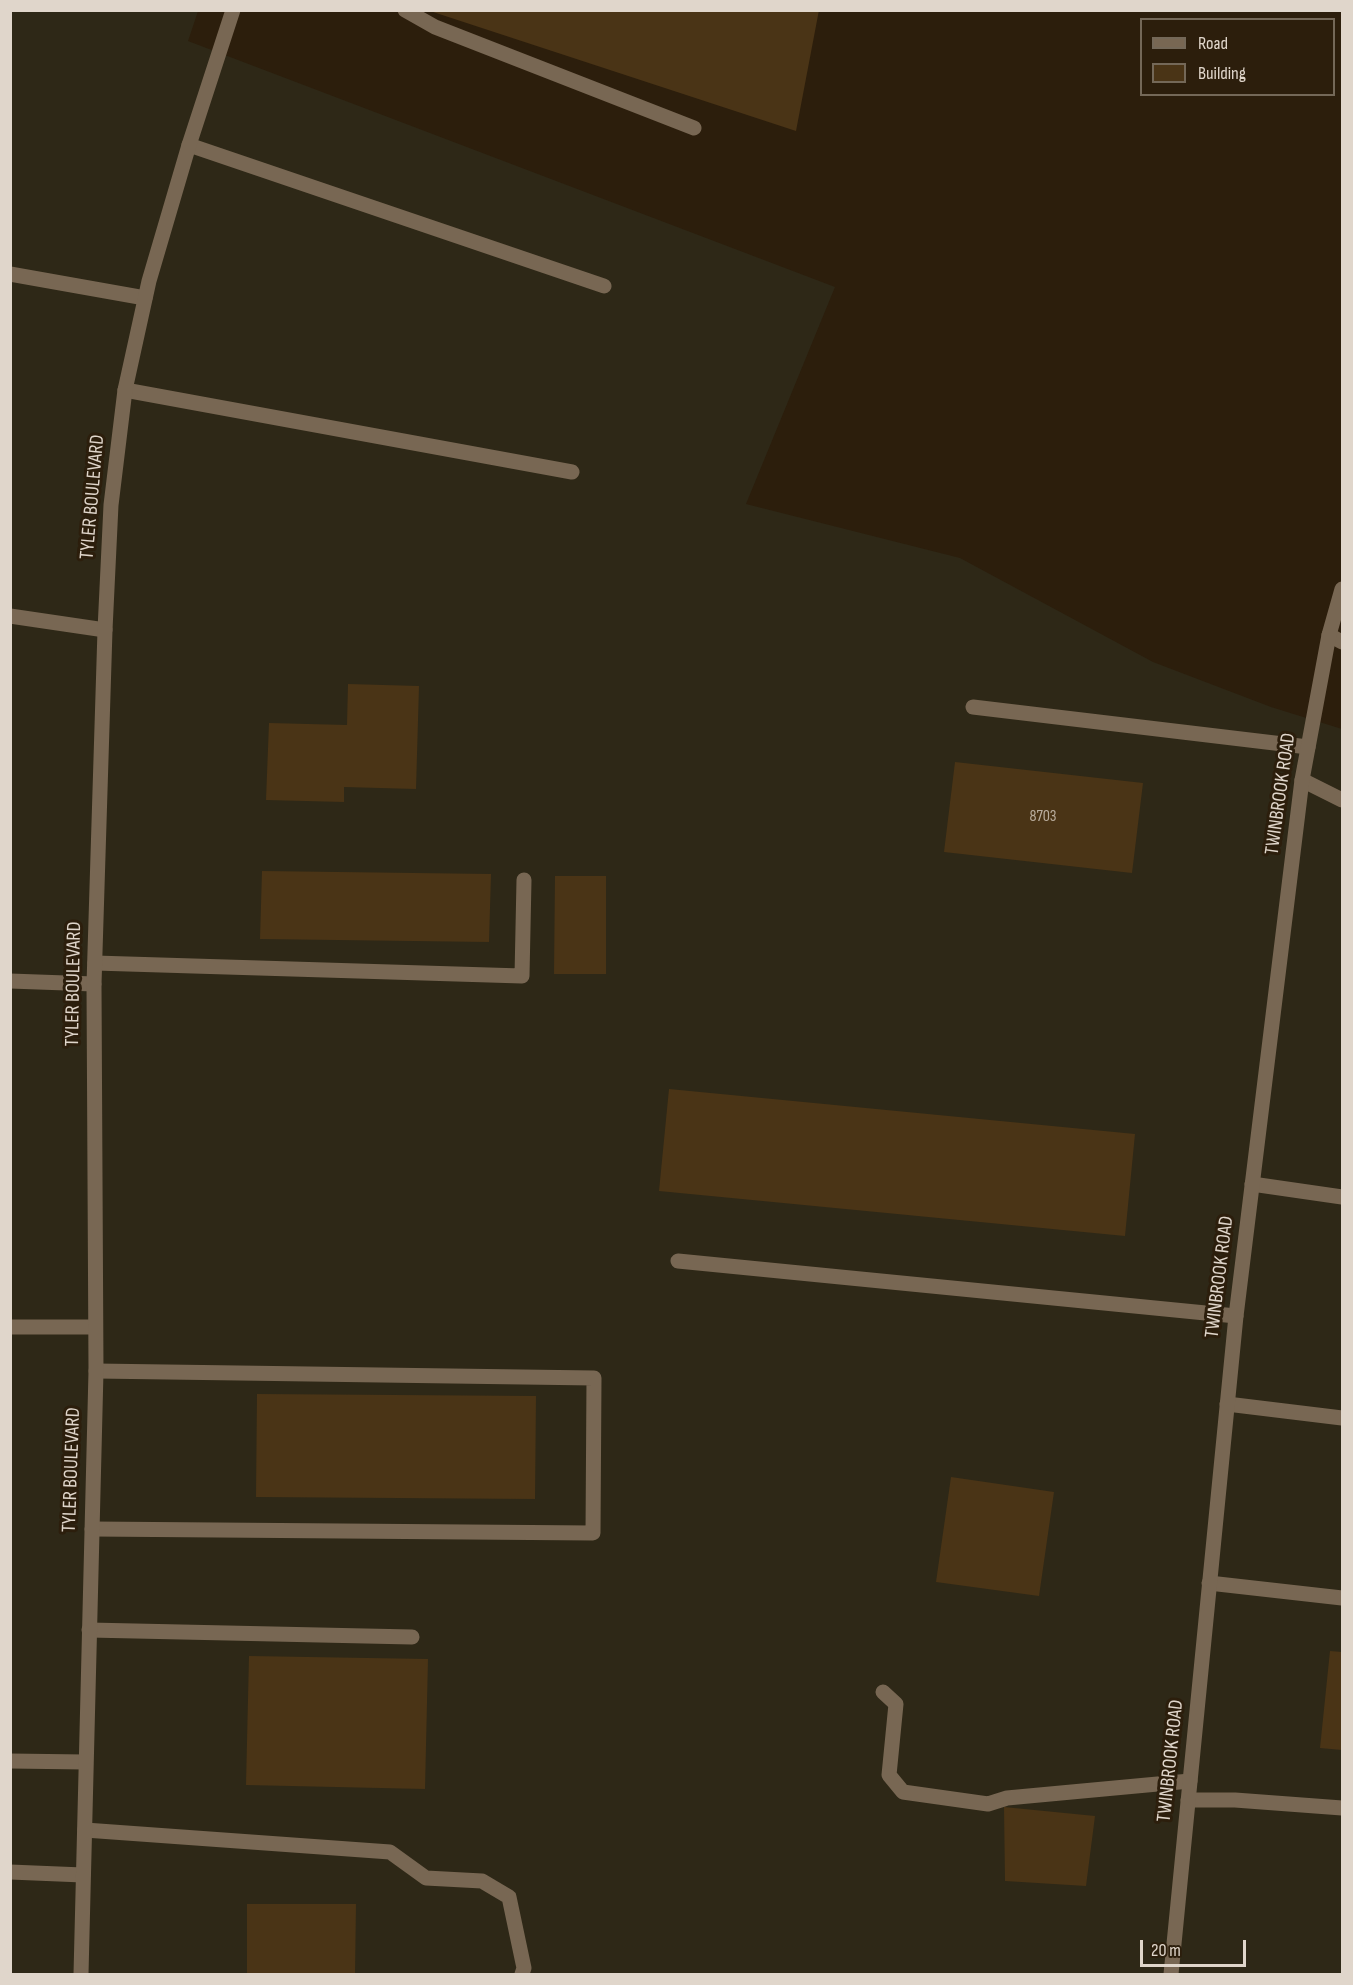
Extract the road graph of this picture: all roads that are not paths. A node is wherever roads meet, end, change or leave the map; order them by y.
1 (233, 10) edge
2 (405, 10) edge
3 (694, 128) dead end
4 (189, 145) junction
5 (10, 274) edge
6 (604, 286) dead end
7 (145, 298) junction
8 (125, 390) junction
9 (572, 472) dead end
10 (1342, 589) edge
11 (10, 616) edge
12 (105, 630) junction
13 (1336, 638) edge
14 (973, 706) dead end
15 (1308, 747) junction
16 (1302, 780) junction
17 (1342, 800) edge
18 (524, 880) dead end
19 (95, 963) junction
20 (10, 981) edge
21 (94, 984) junction
22 (1252, 1184) junction
23 (1342, 1197) edge
24 (678, 1262) dead end
25 (1236, 1316) junction
26 (10, 1327) edge
27 (94, 1327) junction
28 (96, 1371) junction
29 (1227, 1404) junction
30 (1342, 1418) edge
31 (92, 1529) junction
32 (1209, 1583) junction
33 (1342, 1598) edge
34 (89, 1630) junction
35 (412, 1637) dead end
36 (883, 1692) dead end
37 (10, 1761) edge
38 (86, 1762) junction
39 (1190, 1781) junction
40 (1188, 1800) junction
41 (1342, 1808) edge
42 (85, 1830) junction
43 (10, 1872) edge
44 (83, 1875) junction
45 (81, 1974) edge
46 (522, 1974) edge
47 (1172, 1974) edge

1 - 4 street, TYLER BOULEVARD
2 - 3 street
4 - 6 street
4 - 7 street, TYLER BOULEVARD
5 - 7 street
7 - 8 street, TYLER BOULEVARD
8 - 9 street
8 - 12 street, TYLER BOULEVARD
10 - 13 street, TWINBROOK ROAD
11 - 12 street
12 - 19 street, TYLER BOULEVARD
13 - 15 street, TWINBROOK ROAD
14 - 15 street
15 - 16 street, TWINBROOK ROAD
16 - 17 street
16 - 22 street, TWINBROOK ROAD
18 - 19 street
19 - 21 street, TYLER BOULEVARD
20 - 21 street
21 - 27 street, TYLER BOULEVARD
22 - 23 street
22 - 25 street, TWINBROOK ROAD
24 - 25 street
25 - 29 street, TWINBROOK ROAD
26 - 27 street
27 - 28 street, TYLER BOULEVARD
28 - 31 street, TYLER BOULEVARD
28 - 31 street
29 - 30 street
29 - 32 street, TWINBROOK ROAD
31 - 34 street, TYLER BOULEVARD
32 - 33 street
32 - 39 street, TWINBROOK ROAD
34 - 35 street
34 - 38 street, TYLER BOULEVARD
36 - 39 street
37 - 38 street
38 - 42 street, TYLER BOULEVARD
39 - 40 street, TWINBROOK ROAD
40 - 41 street
40 - 47 street, TWINBROOK ROAD
42 - 44 street, TYLER BOULEVARD
42 - 46 street
43 - 44 street
44 - 45 street, TYLER BOULEVARD

